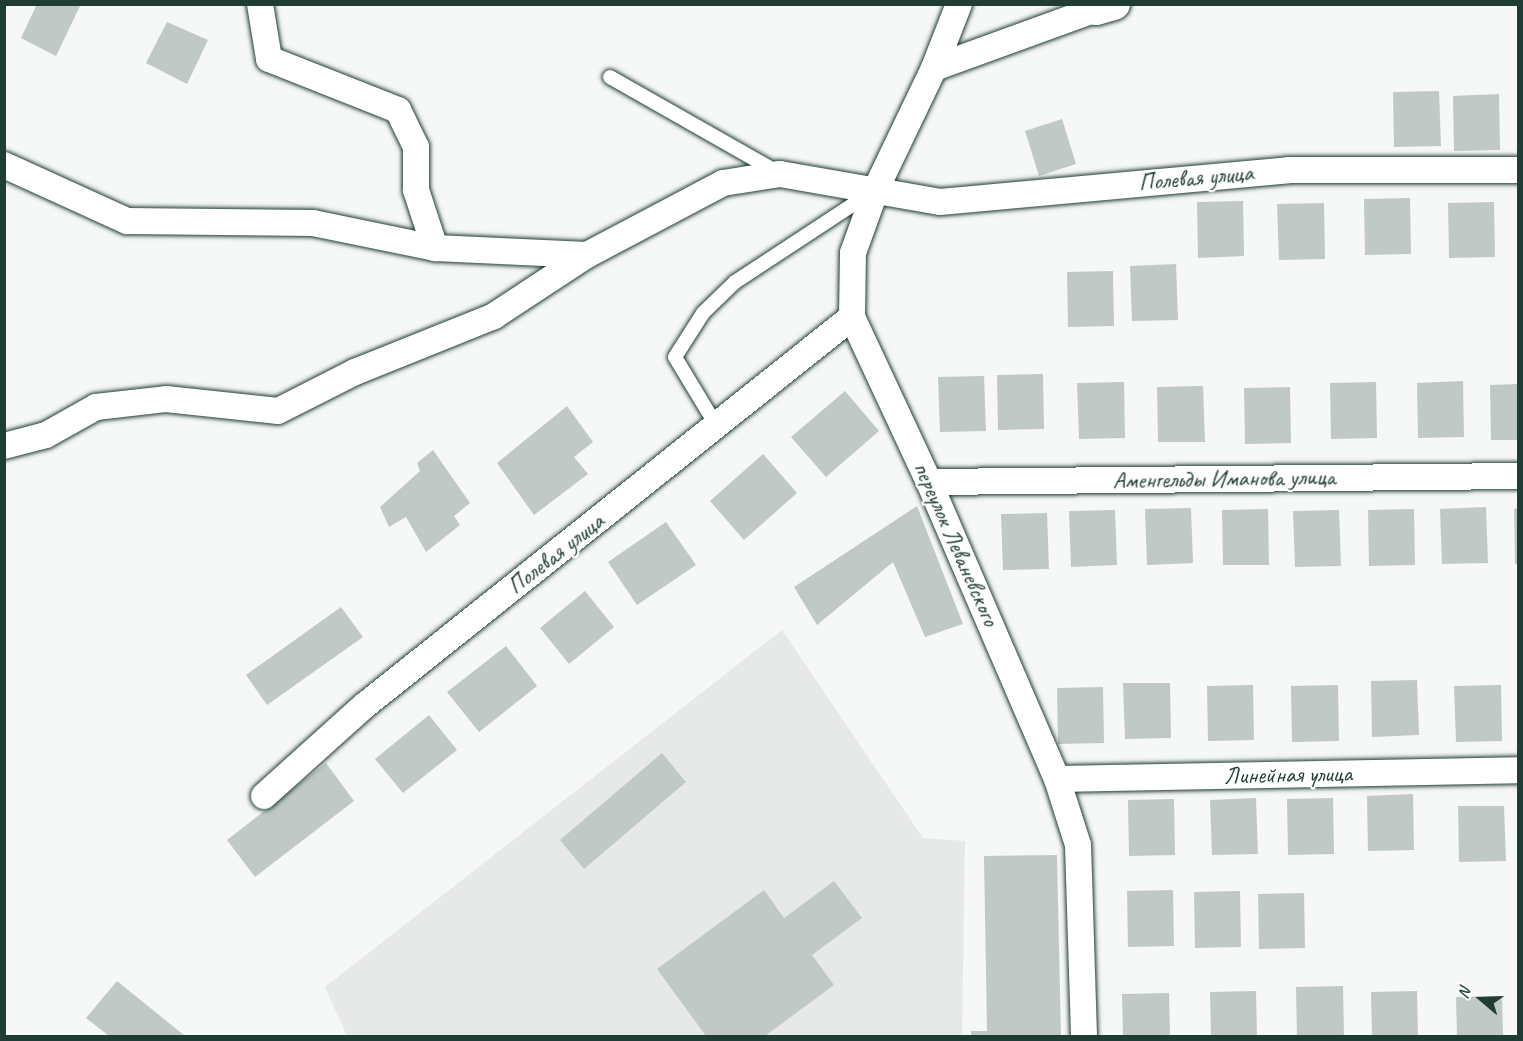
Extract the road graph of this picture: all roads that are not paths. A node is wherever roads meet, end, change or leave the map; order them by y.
1 (260, 4) edge
2 (959, 4) edge
3 (1099, 6) edge
4 (934, 68) junction
5 (610, 77) dead end
6 (4, 165) edge
7 (1518, 170) edge
8 (780, 174) junction
9 (876, 189) junction
10 (435, 248) junction
11 (586, 255) junction
12 (852, 318) junction
13 (716, 425) junction
14 (4, 446) edge
15 (1518, 476) edge
16 (929, 482) junction
17 (1518, 770) edge
18 (1057, 779) junction
19 (264, 796) dead end
20 (1084, 1036) edge

1 - 10 street
2 - 4 street, переулок Леваневского
3 - 4 street
4 - 9 street, переулок Леваневского
5 - 8 lane
6 - 10 street
7 - 9 street, Полевая улица
8 - 9 street, Полевая улица
8 - 11 street, Полевая улица
9 - 12 street, переулок Леваневского
9 - 13 lane
10 - 11 street
11 - 14 street, Полевая улица
12 - 13 street, Полевая улица
12 - 16 street, переулок Леваневского
13 - 19 street, Полевая улица
15 - 16 street, Аменгельды Иманова улица
16 - 18 street, переулок Леваневского
17 - 18 street, Линейная улица
18 - 20 street, переулок Леваневского

